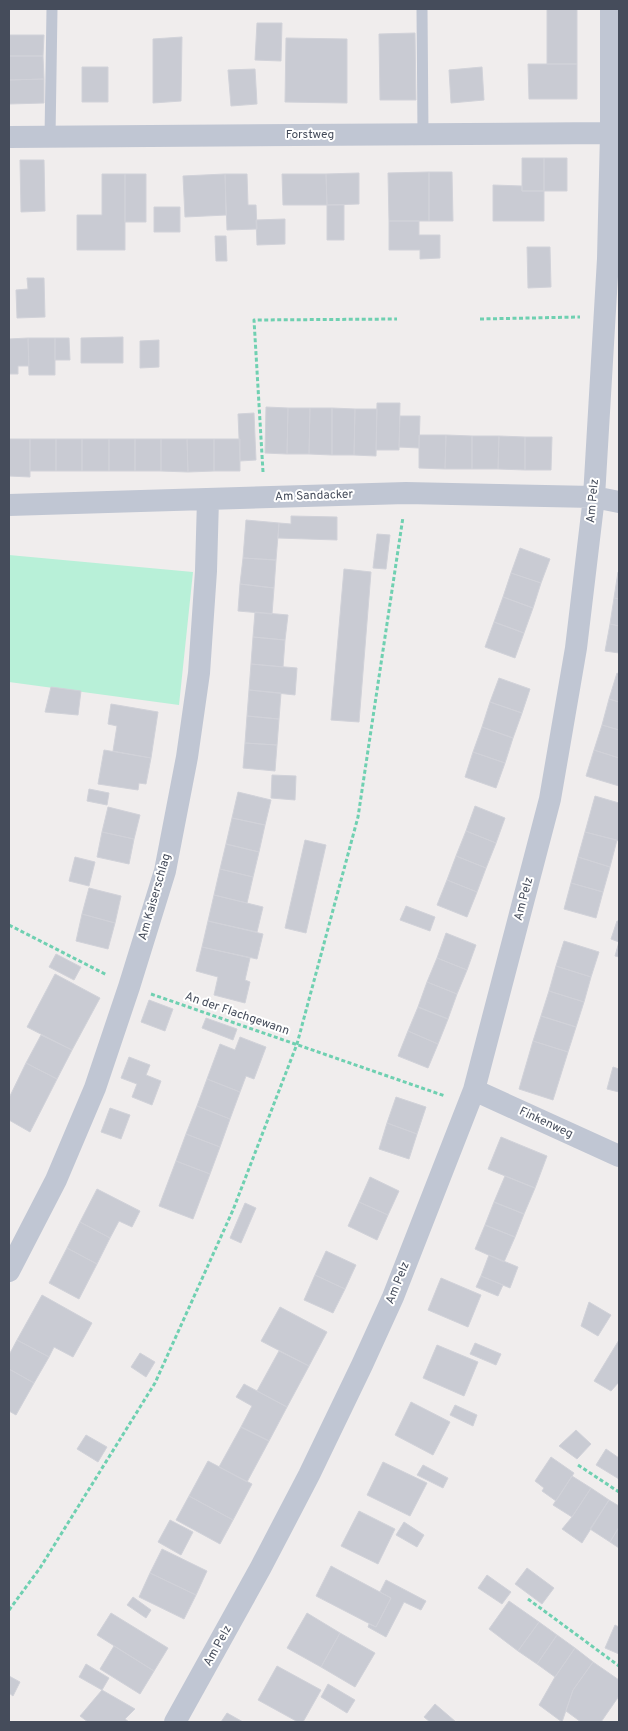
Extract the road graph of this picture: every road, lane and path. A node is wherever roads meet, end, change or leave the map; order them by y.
1 (52, 9) edge
2 (422, 9) edge
3 (611, 9) edge
4 (611, 133) junction
5 (423, 134) junction
6 (50, 136) junction
7 (9, 137) edge
8 (614, 259) edge
9 (604, 317) junction
10 (397, 319) dead end
11 (480, 319) dead end
12 (406, 493) junction
13 (594, 497) junction
14 (265, 498) junction
15 (208, 500) junction
16 (619, 502) edge
17 (9, 505) edge
18 (9, 925) edge
19 (129, 987) junction
20 (297, 1044) junction
21 (470, 1097) junction
22 (619, 1156) edge
23 (9, 1271) edge
24 (578, 1465) dead end
25 (619, 1492) edge
26 (528, 1599) dead end
27 (9, 1610) edge
28 (619, 1666) edge
29 (175, 1722) edge

1 - 6 lane
2 - 5 lane
3 - 4 street, Am Pelz
4 - 5 street, Forstweg
4 - 8 street, Am Pelz
5 - 6 street, Forstweg
6 - 7 street, Forstweg
8 - 9 street, Am Pelz
9 - 11 path
9 - 13 street, Am Pelz
10 - 14 path
12 - 13 street, Am Sandacker
12 - 14 street, Am Sandacker
12 - 20 path
13 - 16 street, Am Sandacker
13 - 21 street, Am Pelz
14 - 15 street, Am Sandacker
15 - 17 street, Am Sandacker
15 - 19 street, Am Kaiserschlag
18 - 19 path, An der Flachgewann
19 - 20 path, An der Flachgewann
19 - 23 street, Am Kaiserschlag
20 - 21 path, An der Flachgewann
20 - 27 path
21 - 22 street, Finkenweg
21 - 29 street, Am Pelz
24 - 25 path
26 - 28 path

